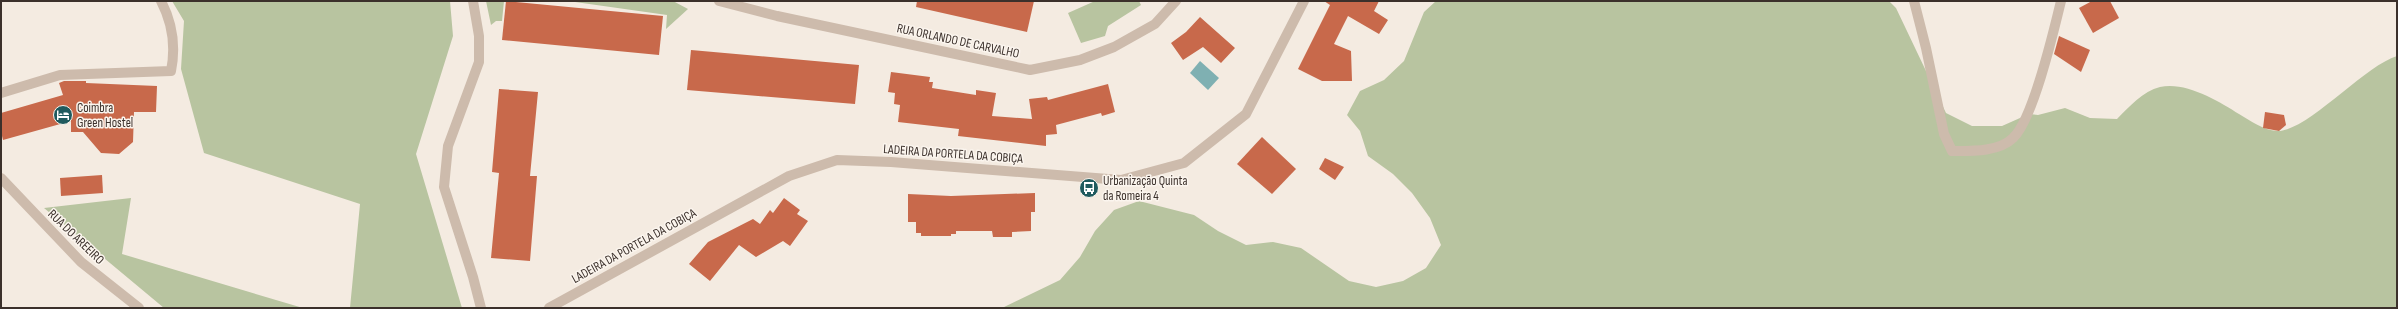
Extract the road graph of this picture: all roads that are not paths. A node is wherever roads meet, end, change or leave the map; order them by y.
1 (161, 1) edge
2 (473, 1) edge
3 (720, 1) edge
4 (1176, 1) edge
5 (1304, 1) edge
6 (1914, 1) edge
7 (2061, 1) edge
8 (1, 93) edge
9 (1, 178) edge
10 (139, 308) edge
11 (481, 308) edge
12 (549, 308) edge

1 - 8 street
2 - 11 street
3 - 4 street, RUA ORLANDO DE CARVALHO
5 - 12 street, LADEIRA DA PORTELA DA COBIÇA
6 - 7 street
9 - 10 street, RUA DO AREEIRO

